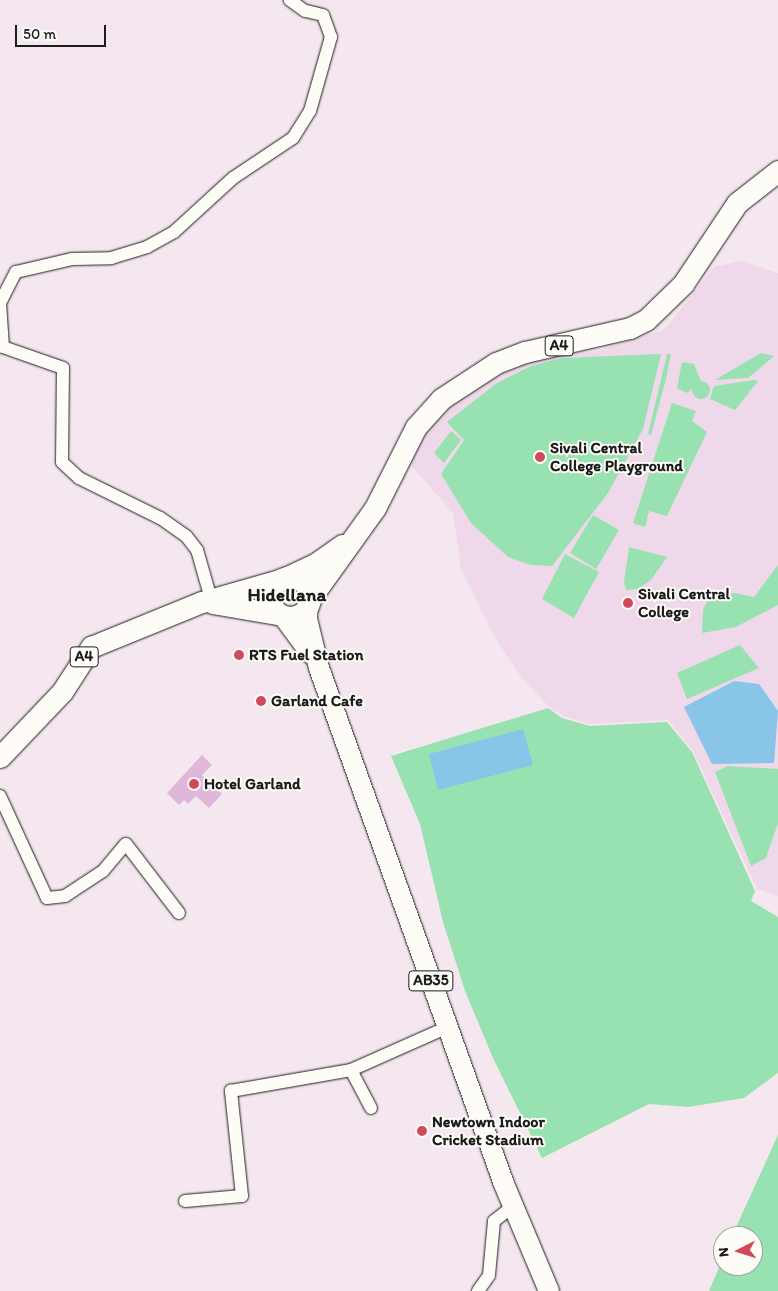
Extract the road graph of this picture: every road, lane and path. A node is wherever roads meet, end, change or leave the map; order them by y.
1 (290, 0) edge
2 (778, 171) edge
3 (2, 349) edge
4 (356, 534) junction
5 (283, 579) junction
6 (206, 600) junction
7 (309, 602) junction
8 (281, 615) junction
9 (319, 668) junction
10 (0, 757) edge
11 (0, 796) edge
12 (179, 912) dead end
13 (448, 1027) junction
14 (351, 1070) junction
15 (371, 1108) dead end
16 (185, 1201) dead end
17 (513, 1206) junction
18 (478, 1291) edge
19 (549, 1291) edge

1 - 3 street
2 - 4 highway, A4
3 - 6 street
4 - 5 highway, A4
4 - 7 highway, A4
5 - 6 highway, A4
5 - 7 highway
5 - 8 highway
6 - 8 highway
6 - 10 highway, A4
7 - 8 highway
7 - 9 main road
8 - 9 main road
9 - 13 main road, AB35
11 - 12 street
13 - 14 street
13 - 17 main road, AB35
14 - 15 street
14 - 16 street
17 - 18 street
17 - 19 main road, AB35

